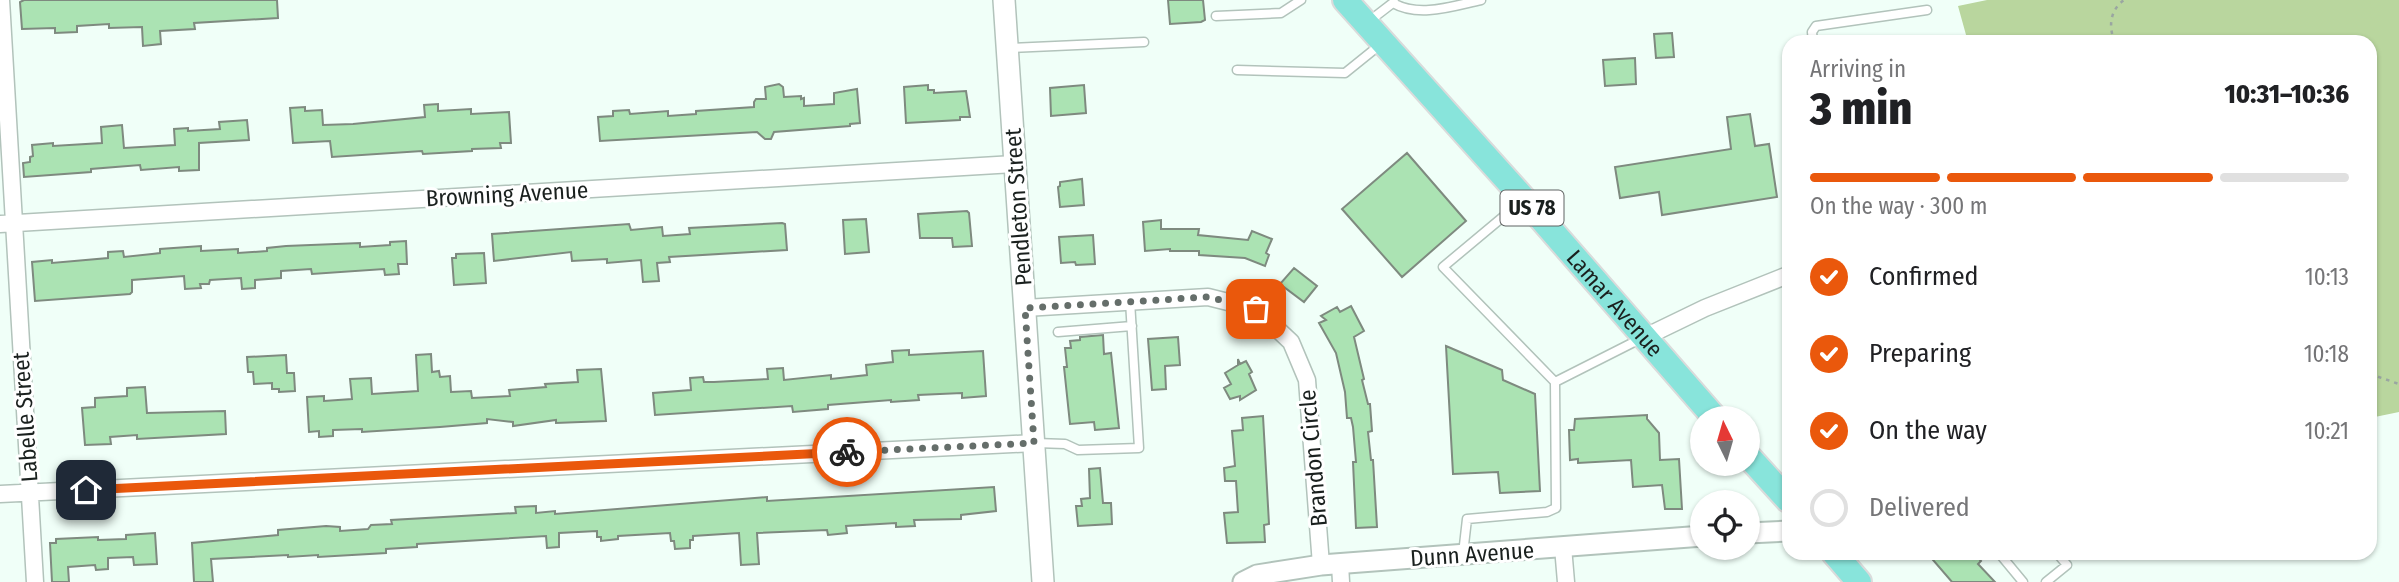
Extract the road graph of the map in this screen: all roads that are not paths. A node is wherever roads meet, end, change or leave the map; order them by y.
1 (1, 0) edge
2 (1004, 0) edge
3 (1301, 0) edge
4 (1345, 0) edge
5 (1481, 0) edge
6 (1395, 2) edge
7 (1927, 10) dead end
8 (1216, 16) dead end
9 (1366, 23) junction
10 (1812, 35) edge
11 (1144, 42) dead end
12 (1383, 42) junction
13 (1007, 48) junction
14 (1237, 70) dead end
15 (1014, 164) junction
16 (1524, 199) junction
17 (6, 223) edge
18 (1782, 277) edge
19 (1130, 301) junction
20 (1025, 308) junction
21 (1132, 326) junction
22 (1058, 332) dead end
23 (1643, 338) junction
24 (1555, 382) junction
25 (1704, 406) edge
26 (1034, 443) junction
27 (1760, 469) edge
28 (30, 493) junction
29 (1782, 493) edge
30 (0, 494) edge
31 (1782, 531) edge
32 (1760, 532) edge
33 (1690, 537) edge
34 (1563, 547) junction
35 (1463, 554) junction
36 (1841, 560) edge
37 (2004, 560) edge
38 (2063, 560) edge
39 (1334, 570) edge
40 (2021, 581) edge
41 (35, 582) edge
42 (1043, 582) edge
43 (1243, 582) edge
44 (1566, 582) edge
45 (1859, 582) edge
46 (2046, 582) edge

1 - 17 street, Labelle Street
2 - 13 main road, Pendleton Street
3 - 8 lane
4 - 9 main road, Lamar Avenue / US 78
5 - 6 lane
6 - 9 lane
7 - 10 lane
9 - 12 main road, Lamar Avenue / US 78
11 - 13 lane
12 - 14 lane
12 - 16 main road, Lamar Avenue / US 78
13 - 15 main road, Pendleton Street
15 - 17 street, Browning Avenue
15 - 20 main road, Pendleton Street
16 - 23 main road, Lamar Avenue / US 78
16 - 24 lane
17 - 28 street, Labelle Street
18 - 23 street
19 - 20 street, Brandon Circle
19 - 21 lane
19 - 39 street, Brandon Circle
20 - 26 main road, Pendleton Street
21 - 22 lane
21 - 26 lane
23 - 24 lane
23 - 25 main road, Lamar Avenue / US 78
24 - 35 lane
26 - 28 street
26 - 42 main road, Pendleton Street
27 - 29 main road
28 - 30 street
28 - 41 street, Labelle Street
31 - 32 street
33 - 34 street, Dunn Avenue
34 - 35 street, Dunn Avenue
34 - 44 street
35 - 39 street, Dunn Avenue
36 - 45 main road
37 - 40 lane
38 - 46 lane
39 - 43 street, Dunn Avenue

